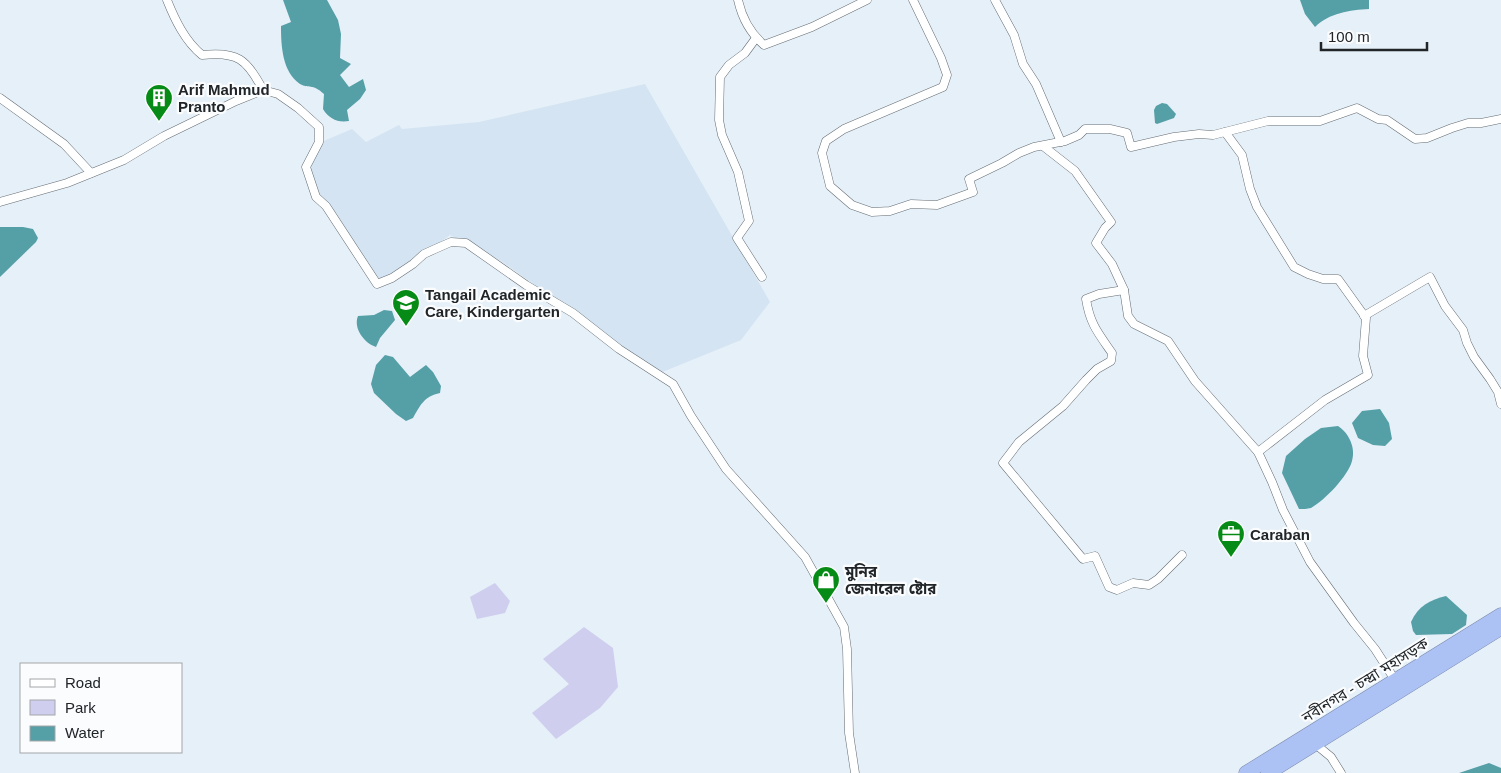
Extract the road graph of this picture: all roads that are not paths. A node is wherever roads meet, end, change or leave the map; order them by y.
1 (168, 0) edge
2 (738, 0) edge
3 (867, 0) edge
4 (913, 0) edge
5 (995, 0) edge
6 (756, 38) junction
7 (263, 90) junction
8 (0, 98) edge
9 (1501, 118) edge
10 (1225, 132) junction
11 (1060, 142) junction
12 (1043, 146) junction
13 (91, 173) junction
14 (0, 202) edge
15 (762, 277) dead end
16 (1124, 290) junction
17 (1364, 316) junction
18 (1501, 404) edge
19 (1258, 452) junction
20 (1182, 555) dead end
21 (1501, 614) edge
22 (1501, 628) edge
23 (1395, 680) junction
24 (1314, 743) junction
25 (856, 773) edge
26 (1246, 773) edge
27 (1268, 773) edge
28 (1341, 773) edge

1 - 7 street
2 - 6 street
3 - 6 street
4 - 12 street
5 - 11 street
6 - 15 street
7 - 13 street
7 - 25 street
8 - 13 street
9 - 10 street
10 - 11 street
10 - 17 street
11 - 12 street
12 - 16 street
13 - 14 street
16 - 19 street
16 - 20 street
17 - 18 street
17 - 19 street
19 - 23 street
21 - 23 highway, নবীনগর - চন্দ্রা মহাসড়ক
22 - 24 highway, নবীনগর - চন্দ্রা মহাসড়ক
23 - 26 highway, নবীনগর - চন্দ্রা মহাসড়ক
24 - 27 highway, নবীনগর - চন্দ্রা মহাসড়ক
24 - 28 street

